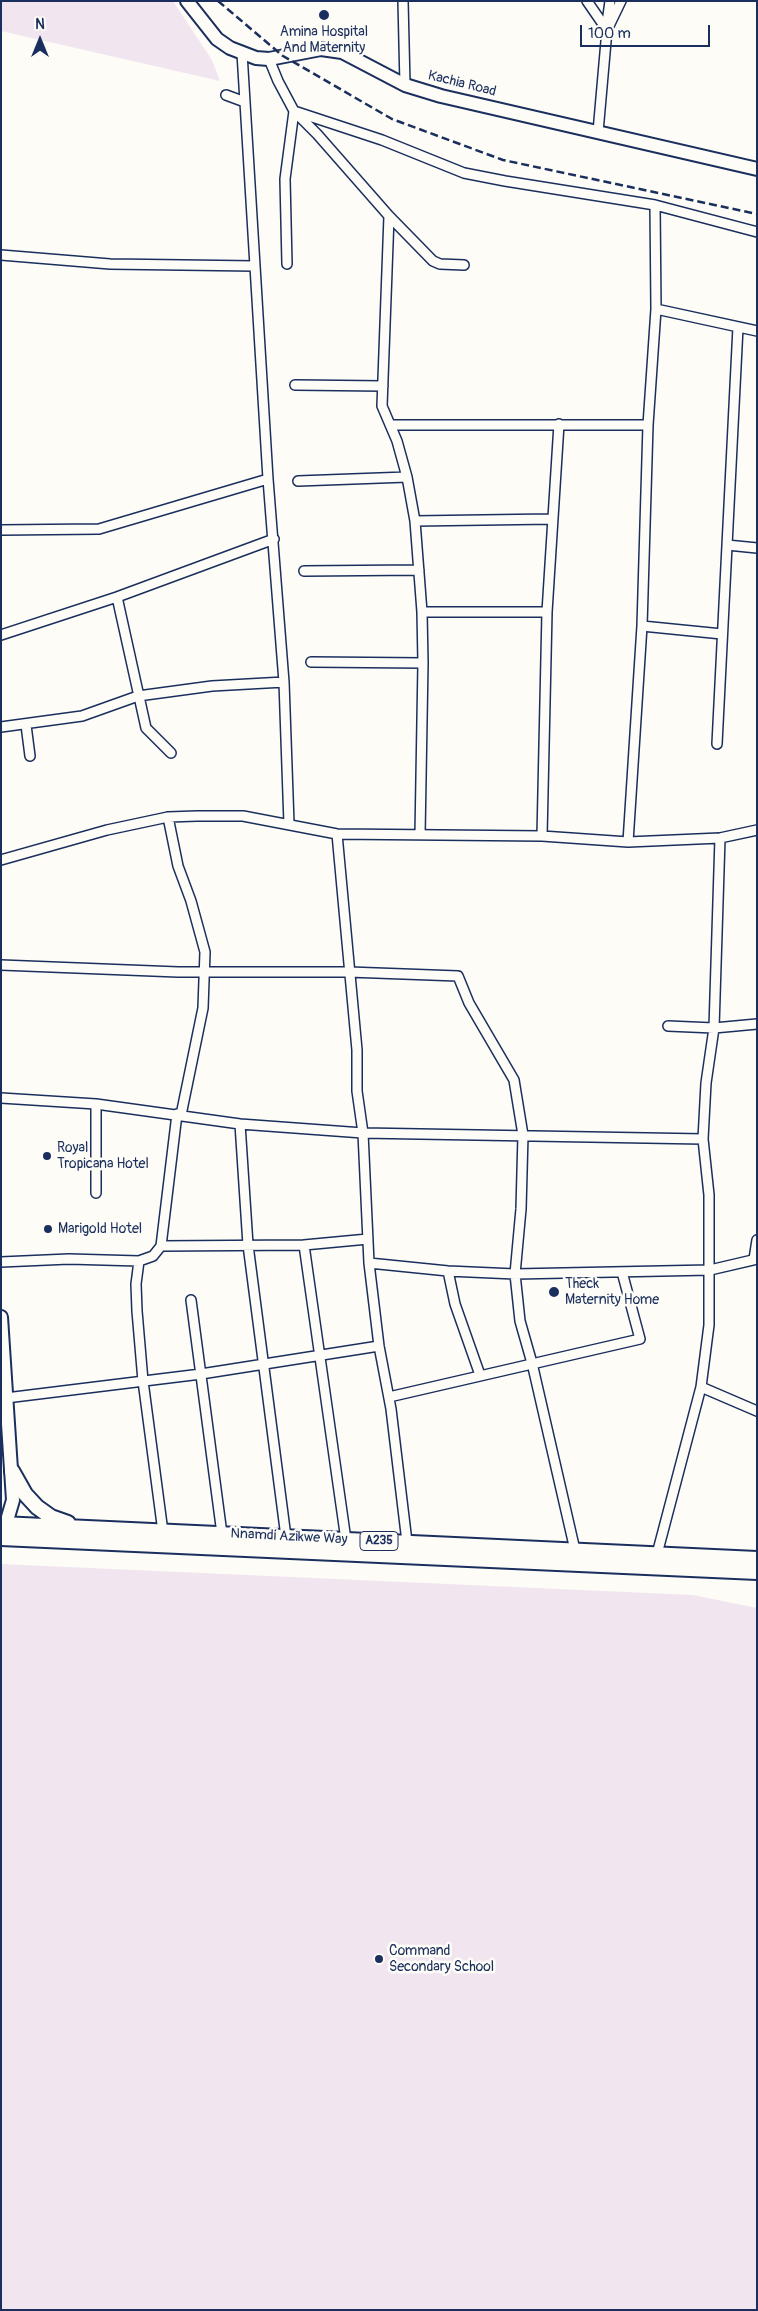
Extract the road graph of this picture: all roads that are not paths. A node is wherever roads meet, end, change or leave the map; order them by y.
1 (186, 1) edge
2 (404, 1) edge
3 (587, 1) edge
4 (610, 1) edge
5 (622, 1) edge
6 (607, 30) junction
7 (242, 53) junction
8 (269, 59) junction
9 (405, 85) junction
10 (226, 95) dead end
11 (245, 102) junction
12 (294, 111) junction
13 (598, 132) junction
14 (757, 169) edge
15 (655, 205) junction
16 (389, 216) junction
17 (757, 232) edge
18 (1, 255) edge
19 (287, 264) dead end
20 (464, 265) dead end
21 (254, 266) junction
22 (656, 308) junction
23 (738, 327) junction
24 (757, 331) edge
25 (295, 385) dead end
26 (383, 386) junction
27 (390, 424) junction
28 (559, 424) junction
29 (648, 425) junction
30 (407, 477) junction
31 (268, 479) junction
32 (298, 481) dead end
33 (551, 519) junction
34 (415, 521) junction
35 (1, 530) edge
36 (274, 538) junction
37 (727, 545) junction
38 (757, 548) edge
39 (304, 570) dead end
40 (419, 570) junction
41 (117, 597) junction
42 (422, 612) junction
43 (547, 612) junction
44 (642, 626) junction
45 (722, 634) junction
46 (1, 635) edge
47 (311, 662) dead end
48 (423, 663) junction
49 (284, 682) junction
50 (138, 696) junction
51 (26, 725) junction
52 (1, 727) edge
53 (717, 744) dead end
54 (171, 753) dead end
55 (30, 756) dead end
56 (168, 817) junction
57 (289, 824) junction
58 (757, 830) edge
59 (337, 834) junction
60 (420, 835) junction
61 (542, 836) junction
62 (720, 838) junction
63 (628, 842) junction
64 (1, 860) edge
65 (1, 965) edge
66 (203, 972) junction
67 (349, 972) junction
68 (757, 1024) edge
69 (668, 1026) dead end
70 (714, 1028) junction
71 (1, 1098) edge
72 (96, 1104) junction
73 (179, 1115) junction
74 (240, 1124) junction
75 (363, 1133) junction
76 (523, 1135) junction
77 (703, 1139) junction
78 (96, 1193) dead end
79 (368, 1239) junction
80 (757, 1240) edge
81 (248, 1245) junction
82 (304, 1245) junction
83 (161, 1246) junction
84 (756, 1259) edge
85 (139, 1261) junction
86 (1, 1262) edge
87 (369, 1263) junction
88 (710, 1270) junction
89 (448, 1271) junction
90 (622, 1272) junction
91 (515, 1274) junction
92 (191, 1300) dead end
93 (1, 1318) edge
94 (379, 1346) junction
95 (318, 1354) junction
96 (532, 1363) junction
97 (263, 1365) junction
98 (201, 1374) junction
99 (480, 1375) junction
100 (143, 1381) junction
101 (701, 1387) junction
102 (389, 1397) junction
103 (6, 1398) junction
104 (757, 1411) edge
105 (12, 1471) junction
106 (2, 1522) edge
107 (91, 1528) junction
108 (163, 1532) junction
109 (222, 1534) junction
110 (286, 1537) junction
111 (1, 1538) edge
112 (49, 1540) junction
113 (346, 1540) junction
114 (407, 1542) junction
115 (575, 1550) junction
116 (657, 1554) junction
117 (757, 1559) edge
118 (757, 1572) edge

1 - 7 main road, Kachia Road
2 - 9 street
3 - 6 street
4 - 6 street
5 - 6 street
6 - 13 street
7 - 8 main road, Kachia Road
7 - 11 street
8 - 9 main road, Kachia Road
8 - 12 street
9 - 13 main road, Kachia Road
10 - 11 street
11 - 21 street
12 - 15 street
12 - 16 street
12 - 19 street
13 - 14 main road, Kachia Road
15 - 17 street
15 - 22 street
16 - 20 street
16 - 26 street
18 - 21 street
21 - 31 street
22 - 23 street
22 - 29 street
23 - 24 street
23 - 37 street
25 - 26 street
26 - 27 street
27 - 28 street
27 - 30 street
28 - 29 street
28 - 33 street
29 - 44 street
30 - 32 street
30 - 34 street
31 - 35 street
31 - 36 street
33 - 34 street
33 - 43 street
34 - 40 street
36 - 41 street
36 - 49 street
37 - 38 street
37 - 45 street
39 - 40 street
40 - 42 street
41 - 46 street
41 - 50 street
42 - 43 street
42 - 48 street
43 - 61 street
44 - 45 street
44 - 63 street
45 - 53 street
47 - 48 street
48 - 60 street
49 - 50 street
49 - 57 street
50 - 51 street
50 - 54 street
51 - 52 street
51 - 55 street
56 - 57 street
56 - 64 street
56 - 66 street
57 - 59 street
58 - 62 street
59 - 60 street
59 - 67 street
60 - 61 street
61 - 63 street
62 - 63 street
62 - 70 street
65 - 66 street
66 - 67 street
66 - 73 street
67 - 75 street
67 - 76 street
68 - 70 street
69 - 70 street
70 - 77 street
71 - 72 street
72 - 73 street
72 - 78 street
73 - 74 street
73 - 83 street
74 - 75 street
74 - 81 street
75 - 76 street
75 - 79 street
76 - 77 street
76 - 91 street
77 - 88 street
79 - 82 street
79 - 87 street
80 - 84 street
81 - 82 street
81 - 83 street
81 - 97 street
82 - 95 street
83 - 85 street
84 - 88 street
85 - 86 street
85 - 100 street
87 - 89 street
87 - 94 street
88 - 90 street
88 - 101 street
89 - 91 street
89 - 99 street
90 - 91 street
90 - 96 street
91 - 96 street
92 - 98 street
93 - 103 main road
94 - 95 street
94 - 102 street
95 - 97 street
95 - 113 street
96 - 99 street
96 - 115 street
97 - 98 street
97 - 110 street
98 - 100 street
98 - 109 street
99 - 102 street
100 - 103 street
100 - 108 street
101 - 104 street
101 - 116 street
102 - 114 street
103 - 105 main road
105 - 106 main road
105 - 107 highway
106 - 107 highway, Nnamdi Azikwe Way / A235
106 - 112 main road
107 - 108 highway, Nnamdi Azikwe Way / A235
108 - 109 highway, Nnamdi Azikwe Way / A235
109 - 110 highway, Nnamdi Azikwe Way / A235
110 - 113 highway, Nnamdi Azikwe Way / A235
111 - 112 highway, Nnamdi Azikwe Way / A235
112 - 118 highway, Nnamdi Azikwe Way / A235
113 - 114 highway, Nnamdi Azikwe Way / A235
114 - 115 highway, Nnamdi Azikwe Way / A235
115 - 116 highway, Nnamdi Azikwe Way / A235
116 - 117 highway, Nnamdi Azikwe Way / A235

